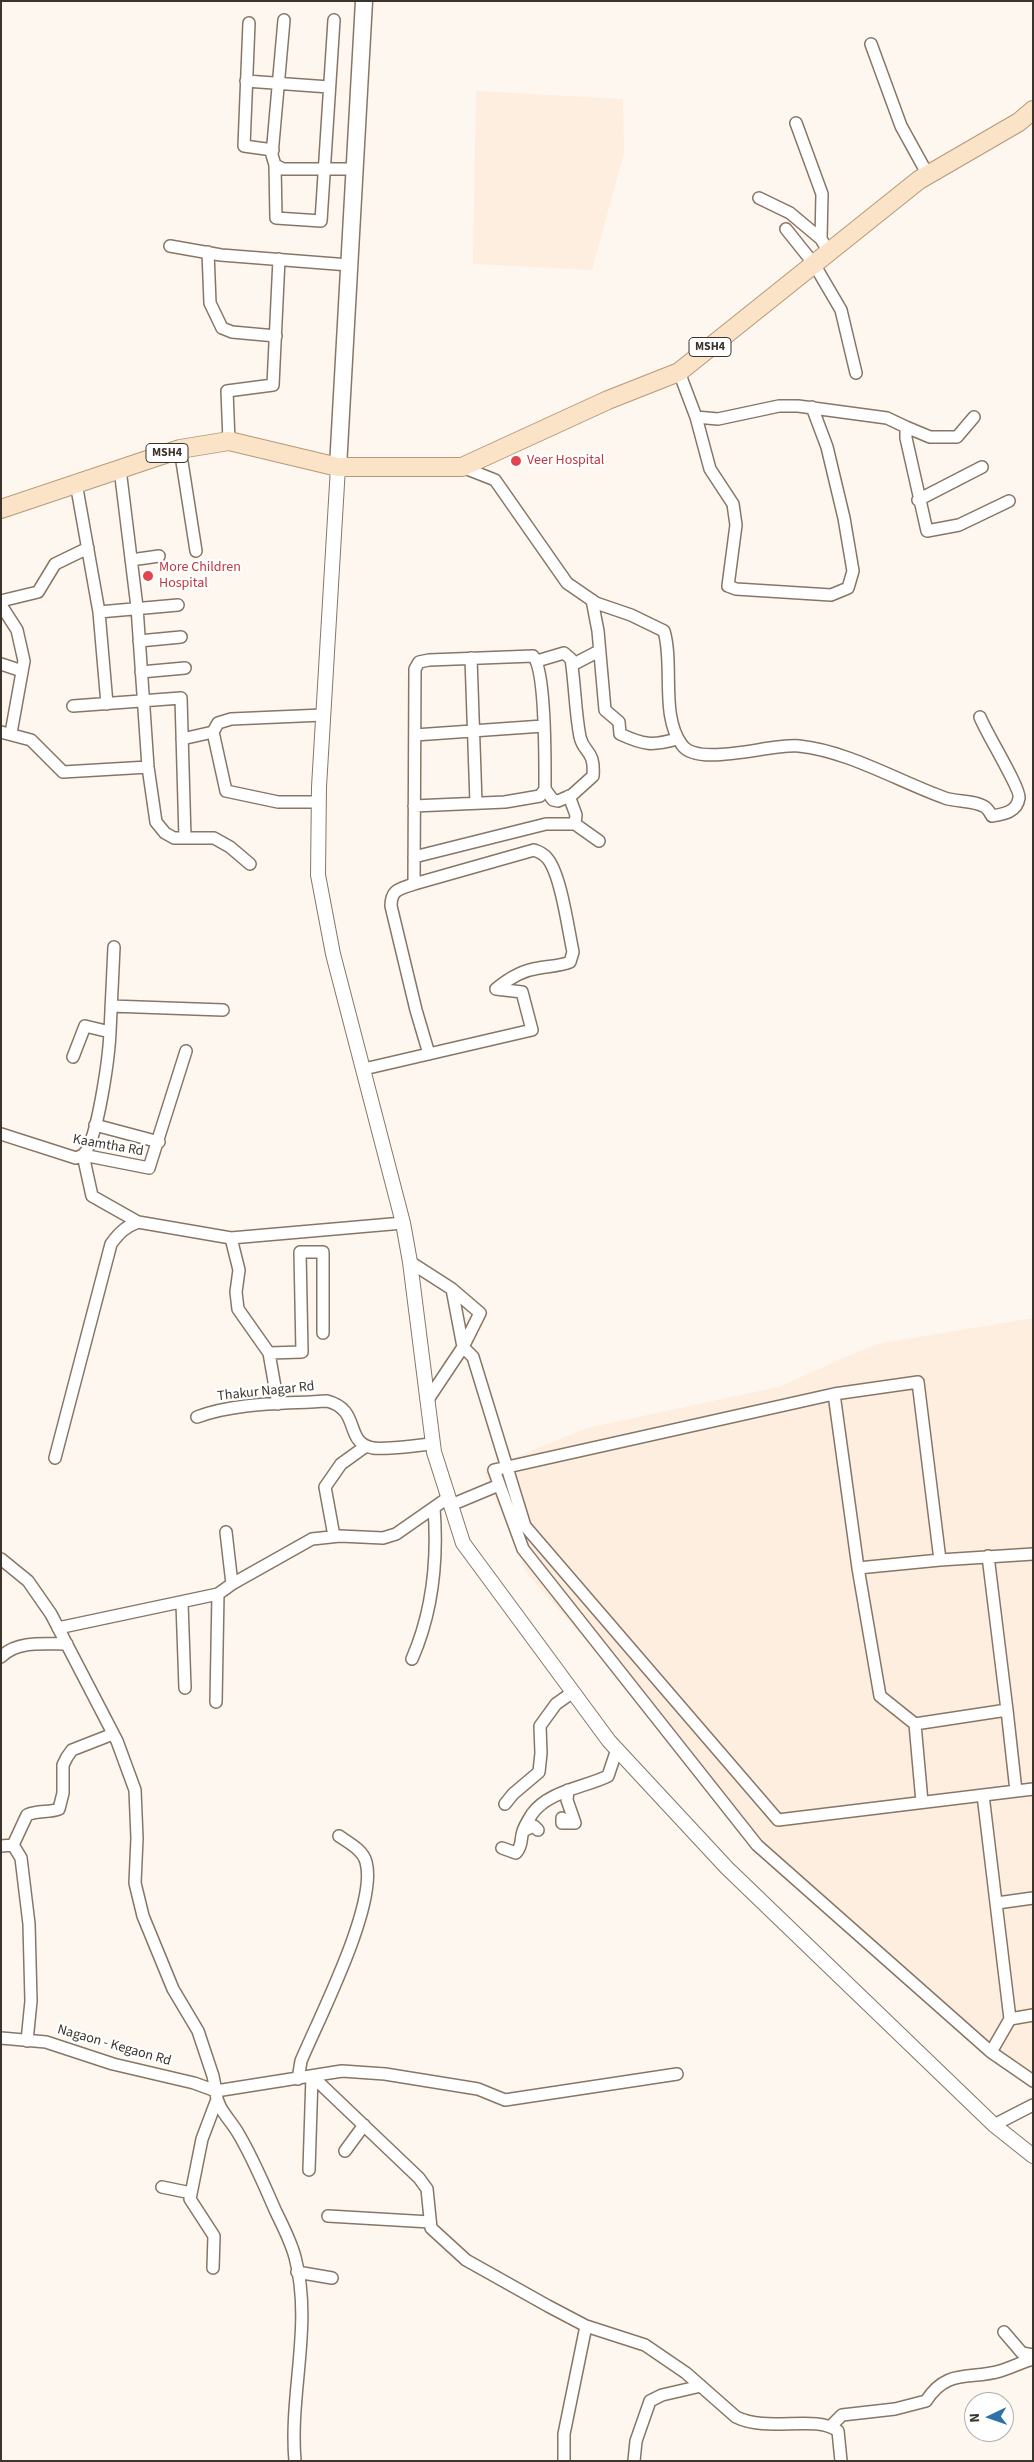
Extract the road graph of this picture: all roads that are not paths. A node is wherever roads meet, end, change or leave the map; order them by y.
1 (364, 1) edge
2 (284, 20) dead end
3 (334, 20) dead end
4 (249, 23) dead end
5 (871, 44) dead end
6 (246, 81) junction
7 (278, 82) junction
8 (329, 87) junction
9 (1033, 110) edge
10 (796, 123) dead end
11 (273, 150) junction
12 (275, 165) junction
13 (324, 169) junction
14 (354, 169) junction
15 (928, 175) junction
16 (759, 198) dead end
17 (786, 229) dead end
18 (825, 245) junction
19 (170, 246) dead end
20 (208, 252) junction
21 (280, 259) junction
22 (814, 264) junction
23 (349, 265) junction
24 (276, 336) junction
25 (679, 372) junction
26 (856, 373) dead end
27 (812, 407) junction
28 (696, 417) junction
29 (974, 417) dead end
30 (906, 426) junction
31 (230, 441) junction
32 (180, 449) junction
33 (338, 467) junction
34 (462, 467) junction
35 (982, 467) dead end
36 (120, 469) junction
37 (76, 483) junction
38 (918, 500) junction
39 (1009, 501) dead end
40 (1, 509) edge
41 (88, 548) junction
42 (196, 551) dead end
43 (159, 556) dead end
44 (131, 560) junction
45 (592, 600) junction
46 (1, 603) edge
47 (178, 605) dead end
48 (137, 607) junction
49 (99, 612) junction
50 (181, 637) dead end
51 (139, 641) junction
52 (599, 651) junction
53 (471, 658) junction
54 (537, 660) junction
55 (1, 664) edge
56 (572, 665) junction
57 (185, 668) dead end
58 (22, 670) junction
59 (141, 672) junction
60 (143, 700) junction
61 (107, 704) junction
62 (73, 706) dead end
63 (323, 715) junction
64 (980, 718) dead end
65 (543, 726) junction
66 (474, 731) junction
67 (213, 732) junction
68 (6, 733) edge
69 (415, 734) junction
70 (182, 739) junction
71 (677, 739) junction
72 (148, 767) junction
73 (545, 789) junction
74 (569, 796) junction
75 (319, 802) junction
76 (476, 803) junction
77 (414, 806) junction
78 (576, 824) junction
79 (185, 838) junction
80 (599, 841) dead end
81 (414, 857) junction
82 (250, 864) dead end
83 (414, 884) junction
84 (114, 947) dead end
85 (111, 1006) junction
86 (223, 1010) dead end
87 (110, 1032) junction
88 (186, 1051) dead end
89 (429, 1054) junction
90 (73, 1057) dead end
91 (364, 1070) junction
92 (95, 1125) junction
93 (1, 1134) edge
94 (159, 1142) junction
95 (83, 1155) junction
96 (138, 1222) junction
97 (403, 1223) junction
98 (300, 1233) junction
99 (230, 1238) junction
100 (300, 1252) junction
101 (410, 1262) junction
102 (452, 1289) junction
103 (323, 1332) dead end
104 (463, 1347) junction
105 (269, 1353) junction
106 (834, 1394) junction
107 (427, 1400) junction
108 (278, 1404) junction
109 (197, 1418) dead end
110 (432, 1444) junction
111 (366, 1446) junction
112 (55, 1458) dead end
113 (507, 1467) junction
114 (499, 1485) junction
115 (450, 1501) junction
116 (434, 1508) junction
117 (226, 1532) dead end
118 (334, 1536) junction
119 (1033, 1554) edge
120 (988, 1556) junction
121 (1, 1559) edge
122 (940, 1560) junction
123 (858, 1568) junction
124 (232, 1584) junction
125 (218, 1594) junction
126 (182, 1603) junction
127 (58, 1628) junction
128 (67, 1644) junction
129 (1, 1657) edge
130 (412, 1659) dead end
131 (185, 1688) dead end
132 (573, 1692) junction
133 (216, 1702) dead end
134 (1006, 1710) junction
135 (915, 1724) junction
136 (113, 1734) junction
137 (617, 1750) junction
138 (1033, 1789) edge
139 (568, 1790) junction
140 (1016, 1791) junction
141 (983, 1795) junction
142 (922, 1802) junction
143 (505, 1804) dead end
144 (562, 1818) dead end
145 (538, 1830) dead end
146 (523, 1831) junction
147 (339, 1836) dead end
148 (13, 1845) junction
149 (1, 1846) edge
150 (502, 1848) dead end
151 (1033, 1898) edge
152 (997, 1903) junction
153 (1033, 2015) edge
154 (1010, 2019) junction
155 (1, 2038) edge
156 (27, 2041) junction
157 (991, 2052) junction
158 (677, 2074) dead end
159 (312, 2076) junction
160 (298, 2079) junction
161 (1033, 2081) edge
162 (216, 2096) junction
163 (1033, 2105) edge
164 (364, 2125) junction
165 (994, 2125) junction
166 (345, 2151) dead end
167 (1033, 2156) edge
168 (309, 2170) dead end
169 (162, 2187) dead end
170 (191, 2193) junction
171 (328, 2216) dead end
172 (430, 2222) junction
173 (213, 2268) dead end
174 (297, 2272) junction
175 (332, 2278) dead end
176 (586, 2326) junction
177 (1004, 2332) dead end
178 (1033, 2356) edge
179 (701, 2386) junction
180 (831, 2426) junction
181 (295, 2461) edge
182 (564, 2461) edge
183 (634, 2461) edge
184 (841, 2461) edge

1 - 14 main road
2 - 7 street
3 - 8 street
4 - 6 street
5 - 15 street
6 - 7 street
6 - 11 street
7 - 8 street
7 - 11 street
8 - 13 street
9 - 15 main road, MSH4
10 - 18 street
11 - 12 street
12 - 13 street
12 - 13 street
13 - 14 street
14 - 23 main road
15 - 18 main road, MSH4
16 - 18 street
17 - 22 street
18 - 22 main road, MSH4
19 - 20 street
20 - 21 street
20 - 24 street
21 - 23 street
21 - 24 street
22 - 25 main road, MSH4
22 - 26 street
23 - 33 main road
24 - 31 street
25 - 28 street
25 - 34 main road, MSH4
27 - 28 street
27 - 28 street
27 - 30 street
29 - 30 street
30 - 38 street
31 - 32 main road, MSH4
31 - 33 main road, MSH4
32 - 36 main road, MSH4
32 - 42 street
33 - 34 main road, MSH4
33 - 63 street
34 - 45 street
35 - 38 street
36 - 37 main road, MSH4
36 - 44 street
37 - 40 main road, MSH4
37 - 41 street
38 - 39 street
41 - 46 street
41 - 49 street
43 - 44 street
44 - 48 street
45 - 52 street
45 - 71 street
46 - 58 street
47 - 48 street
48 - 49 street
48 - 51 street
49 - 61 street
50 - 51 street
51 - 59 street
52 - 56 street
52 - 71 street
53 - 54 street
53 - 66 street
53 - 69 street
54 - 56 street
54 - 65 street
55 - 58 street
56 - 74 street
57 - 59 street
58 - 68 street
59 - 60 street
60 - 61 street
60 - 70 street
60 - 72 street
61 - 62 street
63 - 67 street
63 - 75 street
64 - 71 street
65 - 66 street
65 - 73 street
66 - 69 street
66 - 76 street
67 - 70 street
67 - 75 street
68 - 72 street
69 - 77 street
70 - 79 street
72 - 79 street
73 - 74 street
73 - 76 street
74 - 78 street
75 - 91 street
76 - 77 street
77 - 81 street
78 - 80 street
78 - 81 street
79 - 82 street
81 - 83 street
83 - 89 street
83 - 89 street
84 - 85 street
85 - 86 street
85 - 87 street
87 - 90 street
87 - 92 street
88 - 94 street, Kaamtha Rd
89 - 91 street
91 - 97 street
92 - 94 street
92 - 95 street
93 - 95 street, Kaamtha Rd
94 - 95 street, Kaamtha Rd
95 - 96 street
96 - 99 street
96 - 112 street
97 - 98 street
97 - 101 street
98 - 99 street
98 - 100 street
99 - 105 street
100 - 103 street
100 - 105 street
101 - 102 street
101 - 107 street
102 - 104 street
102 - 104 street
104 - 107 street
104 - 113 street
105 - 108 street
106 - 113 street
106 - 122 street
106 - 123 street
107 - 110 street
108 - 109 street, Thakur Nagar Rd
108 - 111 street, Thakur Nagar Rd
110 - 111 street
110 - 115 street
111 - 118 street
113 - 114 street
113 - 142 street
114 - 115 street
114 - 157 street
115 - 116 street
115 - 132 street
116 - 118 street
116 - 130 street
117 - 124 street
118 - 124 street
119 - 120 street
120 - 122 street
120 - 134 street
121 - 127 street
122 - 123 street
123 - 135 street
124 - 125 street
125 - 126 street
125 - 133 street
126 - 127 street
126 - 131 street
127 - 128 street
128 - 129 street
128 - 136 street
132 - 137 street
132 - 143 street
134 - 135 street
134 - 140 street
135 - 142 street
136 - 148 street
136 - 162 street
137 - 139 street
137 - 165 street
138 - 140 street
139 - 144 street
139 - 146 street
140 - 141 street
141 - 142 street
141 - 152 street
145 - 146 street
146 - 150 street
147 - 160 street
148 - 149 street
148 - 156 street
151 - 152 street
152 - 154 street
153 - 154 street
154 - 157 street
155 - 156 street, Nagaon - Kegaon Rd
156 - 162 street, Nagaon - Kegaon Rd
157 - 161 street
158 - 159 street
159 - 160 street
159 - 164 street
159 - 168 street
160 - 162 street
162 - 170 street
162 - 174 street
163 - 165 street
164 - 166 street
164 - 172 street
165 - 167 street
169 - 170 street
170 - 173 street
171 - 172 street
172 - 176 street
174 - 175 street
174 - 181 street
176 - 179 street
176 - 182 street
177 - 178 street
178 - 180 street
179 - 180 street
179 - 183 street
180 - 184 street

